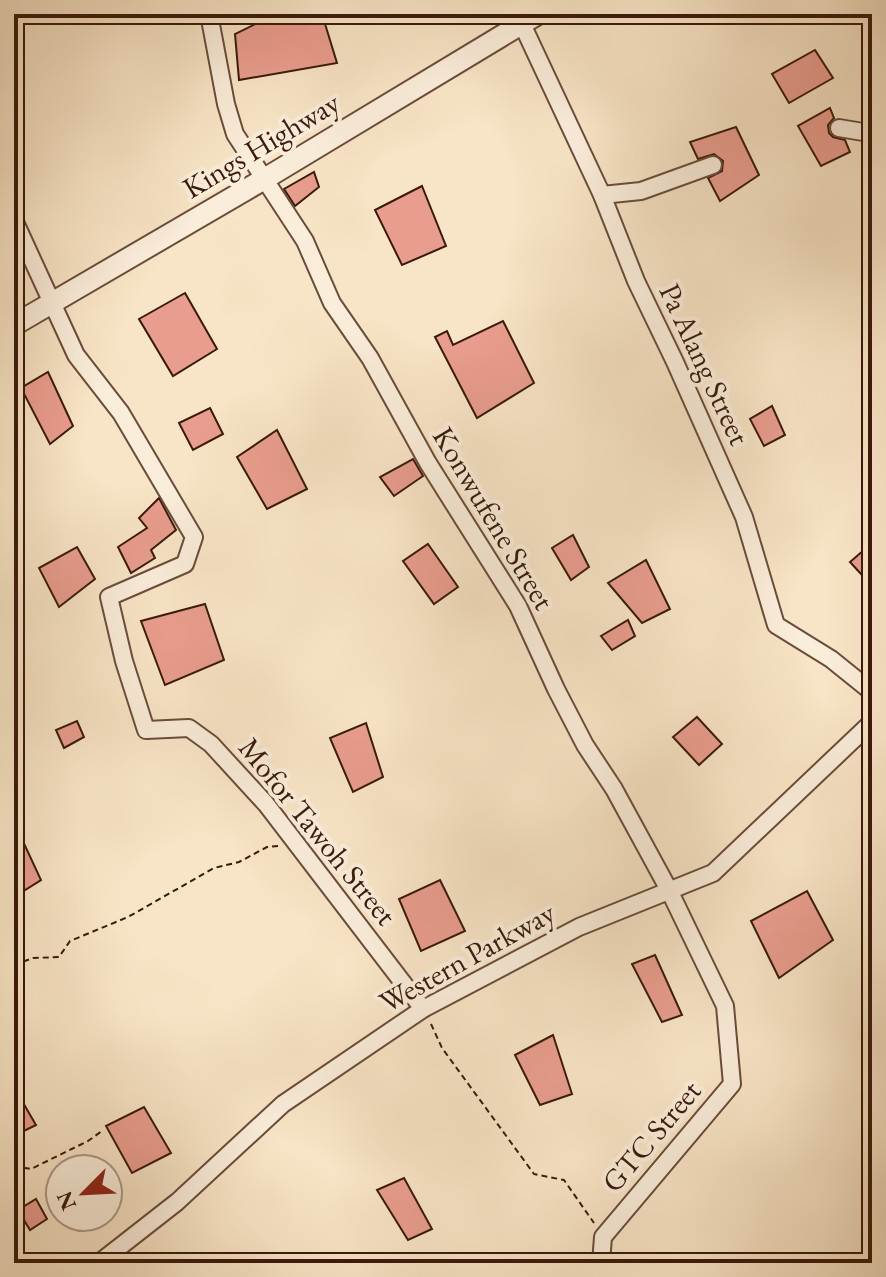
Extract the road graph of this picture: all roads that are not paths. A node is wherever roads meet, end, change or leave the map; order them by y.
1 (209, 14) edge
2 (530, 19) edge
3 (839, 128) dead end
4 (872, 131) edge
5 (713, 165) dead end
6 (266, 178) junction
7 (602, 195) junction
8 (14, 220) edge
9 (53, 301) junction
10 (14, 325) edge
11 (872, 692) edge
12 (872, 722) edge
13 (669, 890) junction
14 (423, 1009) junction
15 (99, 1263) edge
16 (601, 1263) edge

1 - 6 street, Konwufene Street
2 - 6 street, Kings Highway
2 - 7 street, Pa Alang Street
3 - 4 street
5 - 7 street
6 - 9 street, Kings Highway
6 - 13 street, Konwufene Street
7 - 11 street, Pa Alang Street
8 - 9 street
9 - 10 street, Kings Highway
9 - 14 street, Mofor Tawoh Street
12 - 13 street, Western Parkway
13 - 14 street, Western Parkway
13 - 16 street, GTC Street
14 - 15 street, Western Parkway

